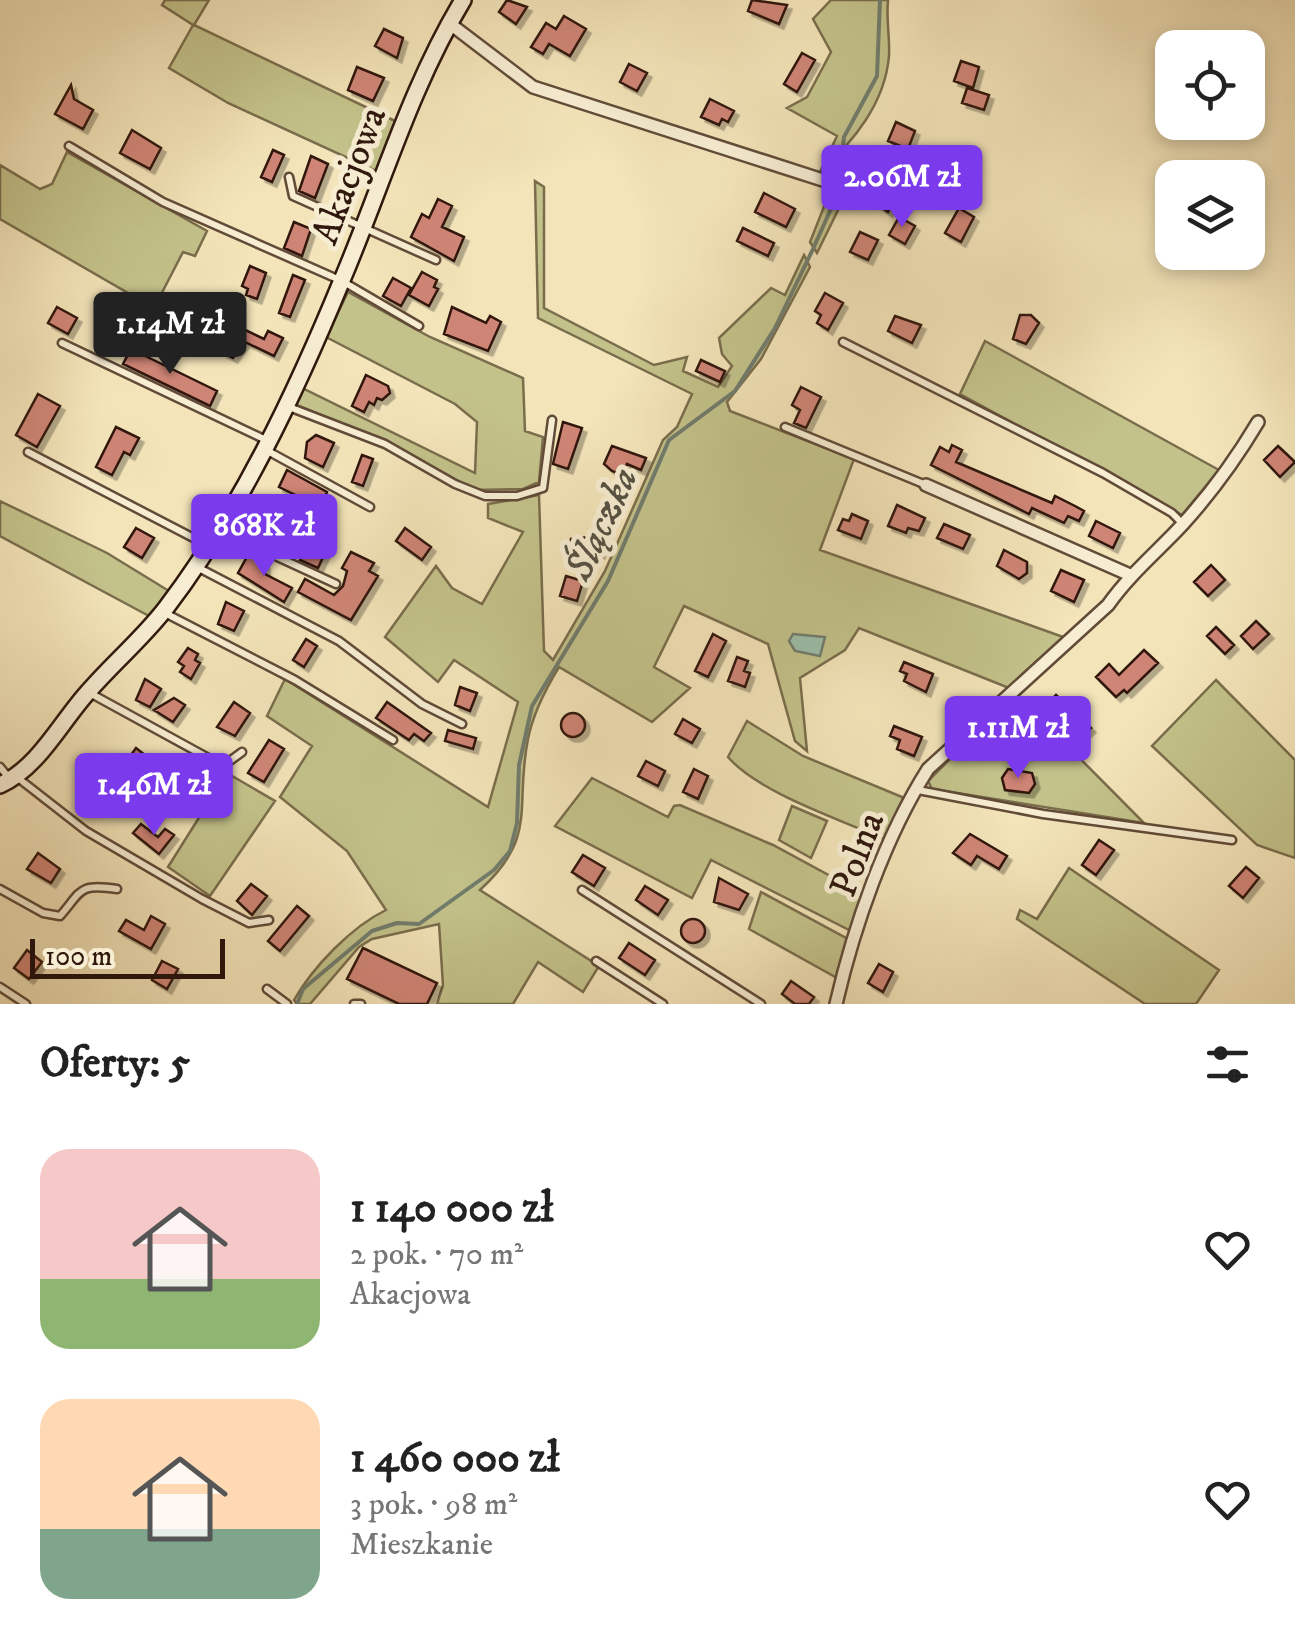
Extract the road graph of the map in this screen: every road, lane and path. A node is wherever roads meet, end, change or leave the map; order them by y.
1 (463, 0) edge
2 (449, 23) junction
3 (69, 146) dead end
4 (288, 178) dead end
5 (832, 183) dead end
6 (362, 228) junction
7 (436, 260) dead end
8 (342, 281) junction
9 (418, 326) dead end
10 (843, 342) dead end
11 (62, 344) dead end
12 (284, 405) junction
13 (552, 420) dead end
14 (1258, 422) dead end
15 (785, 427) dead end
16 (264, 444) junction
17 (28, 452) dead end
18 (926, 485) joint
19 (370, 507) dead end
20 (1182, 524) junction
21 (217, 530) junction
22 (209, 546) junction
23 (196, 566) junction
24 (1130, 576) junction
25 (336, 584) dead end
26 (163, 612) junction
27 (88, 692) junction
28 (462, 724) dead end
29 (393, 740) dead end
30 (242, 752) dead end
31 (7, 777) edge
32 (915, 790) junction
33 (1232, 840) dead end
34 (0, 889) edge
35 (117, 889) dead end
36 (582, 890) dead end
37 (269, 920) dead end
38 (596, 961) dead end
39 (0, 986) edge
40 (267, 990) dead end
41 (26, 1004) edge
42 (287, 1004) edge
43 (664, 1004) edge
44 (761, 1004) edge
45 (836, 1004) edge

1 - 2 street, Akacjowa
2 - 5 street
2 - 6 street, Akacjowa
3 - 8 lane
4 - 6 lane
6 - 7 lane
6 - 8 street, Akacjowa
8 - 9 lane
8 - 12 street, Akacjowa
10 - 20 lane
11 - 16 lane
12 - 13 lane
12 - 16 street, Akacjowa
14 - 20 street, Polna
15 - 18 lane
16 - 19 lane
16 - 21 street, Akacjowa
17 - 22 lane
18 - 24 street
20 - 24 street, Polna
21 - 22 street, Akacjowa
21 - 25 lane
22 - 23 street, Akacjowa
23 - 26 street, Akacjowa
23 - 28 lane
24 - 32 street, Polna
26 - 27 street, Akacjowa
26 - 29 lane
27 - 30 lane
27 - 31 street, Akacjowa
31 - 37 lane
32 - 33 lane
32 - 45 street, Polna
34 - 35 lane
36 - 44 lane
38 - 43 lane
39 - 41 lane
40 - 42 lane

